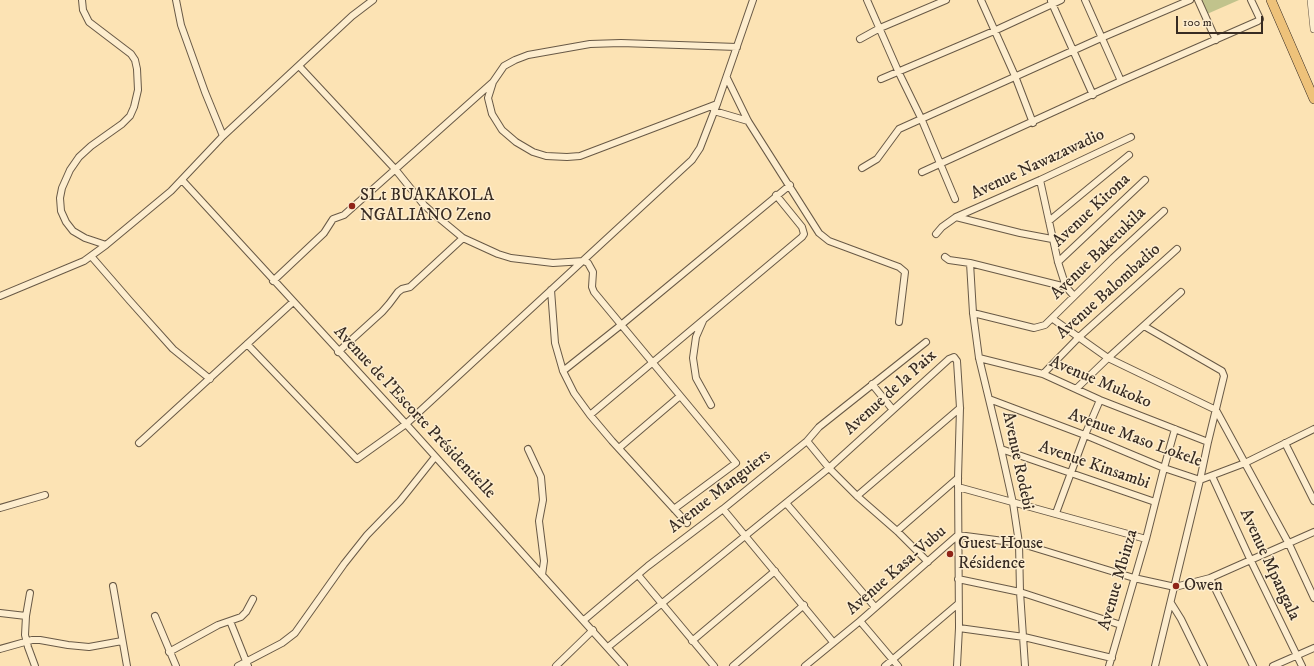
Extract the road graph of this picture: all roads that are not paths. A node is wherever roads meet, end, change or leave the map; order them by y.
1 (82, 0) edge
2 (176, 0) edge
3 (373, 0) edge
4 (753, 0) edge
5 (867, 0) edge
6 (946, 0) edge
7 (981, 0) edge
8 (1061, 0) edge
9 (1085, 0) edge
10 (1190, 0) edge
11 (1198, 0) edge
12 (1251, 0) edge
13 (1271, 0) edge
14 (1311, 0) edge
15 (1051, 2) edge
16 (880, 28) junction
17 (1314, 29) edge
18 (994, 31) junction
19 (1101, 38) junction
20 (860, 39) dead end
21 (1216, 40) junction
22 (737, 47) junction
23 (1074, 50) junction
24 (299, 66) junction
25 (899, 73) junction
26 (1016, 76) junction
27 (727, 78) junction
28 (881, 79) dead end
29 (1122, 81) junction
30 (1310, 81) edge
31 (493, 82) junction
32 (1093, 95) junction
33 (1314, 99) edge
34 (717, 104) junction
35 (714, 111) junction
36 (921, 118) junction
37 (748, 121) junction
38 (1033, 123) junction
39 (223, 136) junction
40 (1131, 137) dead end
41 (1129, 155) dead end
42 (940, 164) junction
43 (862, 168) dead end
44 (395, 169) junction
45 (922, 172) dead end
46 (182, 180) junction
47 (1040, 180) junction
48 (1145, 180) dead end
49 (790, 185) junction
50 (776, 195) junction
51 (955, 199) dead end
52 (1164, 211) dead end
53 (956, 217) junction
54 (1049, 221) junction
55 (936, 234) dead end
56 (463, 238) junction
57 (1052, 239) junction
58 (106, 245) junction
59 (1177, 249) dead end
60 (91, 256) junction
61 (945, 257) dead end
62 (584, 261) junction
63 (1058, 262) junction
64 (970, 263) junction
65 (273, 280) junction
66 (1066, 287) junction
67 (551, 290) junction
68 (1181, 292) dead end
69 (0, 296) edge
70 (1074, 296) junction
71 (293, 302) junction
72 (973, 312) junction
73 (705, 318) junction
74 (1052, 319) junction
75 (899, 322) dead end
76 (621, 325) junction
77 (1144, 326) junction
78 (1079, 337) junction
79 (926, 342) dead end
80 (247, 344) junction
81 (338, 352) junction
82 (979, 358) junction
83 (1108, 358) junction
84 (652, 362) junction
85 (563, 371) junction
86 (1043, 374) junction
87 (210, 379) junction
88 (872, 384) junction
89 (1076, 389) junction
90 (680, 396) junction
91 (989, 399) junction
92 (1100, 400) junction
93 (712, 405) dead end
94 (960, 408) junction
95 (894, 410) junction
96 (1216, 410) junction
97 (590, 416) junction
98 (406, 424) junction
99 (1175, 429) junction
100 (1314, 429) edge
101 (1085, 435) junction
102 (807, 441) junction
103 (1208, 442) junction
104 (139, 443) dead end
105 (1285, 443) junction
106 (619, 448) junction
107 (528, 449) dead end
108 (1001, 449) junction
109 (435, 457) junction
110 (1245, 463) junction
111 (829, 468) junction
112 (1164, 468) junction
113 (1071, 473) junction
114 (1212, 476) junction
115 (958, 478) junction
116 (1200, 480) junction
117 (958, 487) junction
118 (45, 495) dead end
119 (857, 496) junction
120 (1314, 501) edge
121 (1155, 502) junction
122 (786, 503) junction
123 (1013, 503) junction
124 (0, 508) edge
125 (674, 509) junction
126 (723, 509) junction
127 (1056, 513) junction
128 (688, 523) dead end
129 (896, 531) junction
130 (1314, 532) edge
131 (746, 535) junction
132 (958, 535) junction
133 (1146, 539) junction
134 (1019, 543) junction
135 (1289, 544) junction
136 (1250, 560) junction
137 (928, 562) junction
138 (775, 571) junction
139 (542, 575) junction
140 (638, 575) junction
141 (1134, 578) junction
142 (1210, 578) junction
143 (958, 579) junction
144 (113, 586) dead end
145 (1175, 588) junction
146 (1020, 592) junction
147 (30, 593) dead end
148 (1314, 598) edge
149 (253, 599) dead end
150 (1171, 603) junction
151 (662, 604) junction
152 (958, 604) junction
153 (804, 605) junction
154 (875, 607) junction
155 (0, 613) edge
156 (26, 616) junction
157 (155, 616) dead end
158 (584, 620) junction
159 (230, 621) junction
160 (860, 621) junction
161 (1121, 625) junction
162 (959, 628) junction
163 (593, 630) junction
164 (1024, 637) junction
165 (26, 640) junction
166 (122, 641) junction
167 (692, 641) junction
168 (833, 642) junction
169 (608, 647) junction
170 (1314, 648) edge
171 (0, 649) edge
172 (169, 652) junction
173 (1297, 656) junction
174 (1112, 658) junction
175 (893, 660) junction
176 (248, 664) edge
177 (35, 666) edge
178 (126, 666) edge
179 (176, 666) edge
180 (238, 666) edge
181 (556, 666) edge
182 (624, 666) edge
183 (714, 666) edge
184 (733, 666) edge
185 (805, 666) edge
186 (885, 666) edge
187 (898, 666) edge
188 (957, 666) edge
189 (1025, 666) edge
190 (1110, 666) edge
191 (1155, 666) edge
192 (1204, 666) edge
193 (1253, 666) edge
194 (1273, 666) edge
195 (1302, 666) edge

1 - 58 street
2 - 39 street
3 - 24 street
4 - 22 street
5 - 16 street
6 - 16 street
7 - 18 street
8 - 15 street
9 - 19 street
10 - 19 street
11 - 21 street
12 - 21 street
13 - 30 main road
14 - 17 street
15 - 18 street
15 - 23 street
16 - 20 street
16 - 25 street
18 - 25 street
18 - 26 street
19 - 23 street
19 - 29 street
21 - 29 street
22 - 27 street
22 - 31 street
23 - 26 street
23 - 32 street
24 - 39 street
24 - 44 street
25 - 28 street
25 - 36 street
26 - 36 street
26 - 38 street
27 - 34 street
27 - 37 street
29 - 32 street
30 - 33 main road
31 - 34 street
31 - 44 street
32 - 38 street
34 - 35 street
35 - 37 street
35 - 62 street
36 - 42 street
36 - 43 street
37 - 49 street
38 - 42 street
39 - 46 street
40 - 47 street, Avenue Nawazawadio
41 - 54 street
42 - 45 street
42 - 51 street
44 - 56 street
44 - 65 street
46 - 58 street
46 - 65 street, Avenue de l'Escorte Présidentielle
47 - 53 street, Avenue Nawazawadio
47 - 54 street
48 - 63 street, Avenue Kitona
49 - 50 street
49 - 75 street
50 - 73 street
50 - 76 street
52 - 70 street, Avenue Baketukila
53 - 55 street, Avenue Nawazawadio
53 - 57 street
54 - 57 street
56 - 62 street
56 - 81 street
57 - 63 street
58 - 60 street
59 - 78 street, Avenue Balombadio
60 - 69 street
60 - 87 street
61 - 64 street
62 - 67 street
62 - 76 street
63 - 66 street
64 - 66 street
64 - 72 street, Avenue Rodebi
65 - 71 street, Avenue de l'Escorte Présidentielle
66 - 70 street
67 - 85 street
67 - 98 street
68 - 77 street
70 - 74 street, Avenue Baketukila
71 - 80 street
71 - 81 street, Avenue de l'Escorte Présidentielle
72 - 74 street, Avenue Baketukila
72 - 82 street, Avenue Rodebi
73 - 84 street
73 - 93 street
74 - 78 street
76 - 84 street
76 - 85 street
77 - 83 street
77 - 96 street
78 - 83 street
78 - 86 street, Avenue Balombadio
79 - 88 street, Avenue Manguiers
80 - 87 street
80 - 98 street
81 - 98 street, Avenue de l'Escorte Présidentielle
82 - 86 street, Avenue Mukoko
82 - 91 street, Avenue Rodebi
83 - 89 street
83 - 96 street
84 - 90 street
84 - 97 street
85 - 97 street
86 - 89 street, Avenue Mukoko
87 - 104 street
88 - 95 street
88 - 102 street, Avenue Manguiers
89 - 92 street, Avenue Mukoko
90 - 106 street
90 - 125 street
91 - 101 street, Avenue Maso Lokele
91 - 108 street, Avenue Rodebi
92 - 99 street, Avenue Mukoko
92 - 101 street
94 - 95 street, Avenue de la Paix
94 - 115 street, Avenue de la Paix
94 - 119 street
95 - 111 street, Avenue de la Paix
96 - 103 street
96 - 110 street
97 - 106 street
98 - 109 street, Avenue de l'Escorte Présidentielle
99 - 103 street, Avenue Mukoko
99 - 112 street, Avenue Mbinza
100 - 105 street, Avenue Maso Lokele
101 - 112 street, Avenue Maso Lokele
101 - 113 street
102 - 111 street
102 - 126 street, Avenue Manguiers
103 - 116 street
105 - 110 street, Avenue Maso Lokele
105 - 120 street
106 - 125 street
107 - 139 street
108 - 113 street, Avenue Kinsambi
108 - 123 street, Avenue Rodebi
109 - 139 street, Avenue de l'Escorte Présidentielle
109 - 176 street
110 - 114 street, Avenue Maso Lokele
110 - 135 street
111 - 119 street
111 - 122 street, Avenue de la Paix
112 - 116 street, Avenue Maso Lokele
112 - 121 street, Avenue Mbinza
113 - 121 street, Avenue Kinsambi
113 - 127 street
114 - 116 street, Avenue Maso Lokele
114 - 136 street, Avenue Mpangala
115 - 117 street, Avenue de la Paix
115 - 129 street
116 - 145 street
117 - 123 street
117 - 132 street, Avenue de la Paix
118 - 124 street
119 - 129 street
121 - 133 street, Avenue Mbinza
122 - 131 street, Avenue de la Paix
122 - 154 street
123 - 127 street
123 - 134 street, Avenue Rodebi
125 - 128 street
126 - 131 street
126 - 140 street, Avenue Manguiers
127 - 133 street
129 - 137 street
130 - 135 street, Avenue Kasa-Vubu
131 - 138 street
131 - 151 street, Avenue de la Paix
132 - 134 street, Avenue Kasa-Vubu
132 - 137 street, Avenue Kasa-Vubu
132 - 143 street, Avenue de la Paix
133 - 141 street, Avenue Mbinza
134 - 141 street, Avenue Kasa-Vubu
134 - 146 street, Avenue Rodebi
135 - 136 street, Avenue Kasa-Vubu
135 - 148 street
136 - 142 street, Avenue Kasa-Vubu
136 - 173 street, Avenue Mpangala
137 - 154 street, Avenue Kasa-Vubu
138 - 153 street
138 - 167 street
139 - 158 street, Avenue de l'Escorte Présidentielle
140 - 151 street
140 - 158 street, Avenue Manguiers
141 - 145 street, Avenue Kasa-Vubu
141 - 161 street, Avenue Mbinza
142 - 145 street, Avenue Kasa-Vubu
142 - 193 street
143 - 146 street
143 - 152 street, Avenue de la Paix
144 - 166 street
145 - 150 street
146 - 161 street
146 - 164 street, Avenue Rodebi
147 - 156 street
149 - 159 street
150 - 191 street
150 - 192 street
151 - 167 street
151 - 169 street, Avenue de la Paix
152 - 162 street, Avenue de la Paix
152 - 175 street
153 - 168 street
153 - 184 street
154 - 160 street, Avenue Kasa-Vubu
155 - 156 street
156 - 165 street
157 - 172 street
158 - 163 street, Avenue de l'Escorte Présidentielle
159 - 172 street
159 - 176 street
160 - 168 street, Avenue Kasa-Vubu
160 - 175 street
161 - 174 street, Avenue Mbinza
162 - 164 street
162 - 188 street, Avenue de la Paix
163 - 169 street, Avenue de l'Escorte Présidentielle
163 - 181 street
164 - 174 street
164 - 189 street, Avenue Rodebi
165 - 166 street
165 - 171 street
165 - 177 street
166 - 178 street
167 - 183 street
168 - 185 street, Avenue Kasa-Vubu
169 - 182 street, Avenue de l'Escorte Présidentielle
170 - 173 street
172 - 179 street
173 - 194 street
173 - 195 street, Avenue Mpangala
174 - 190 street, Avenue Mbinza
175 - 186 street
175 - 187 street
176 - 180 street

